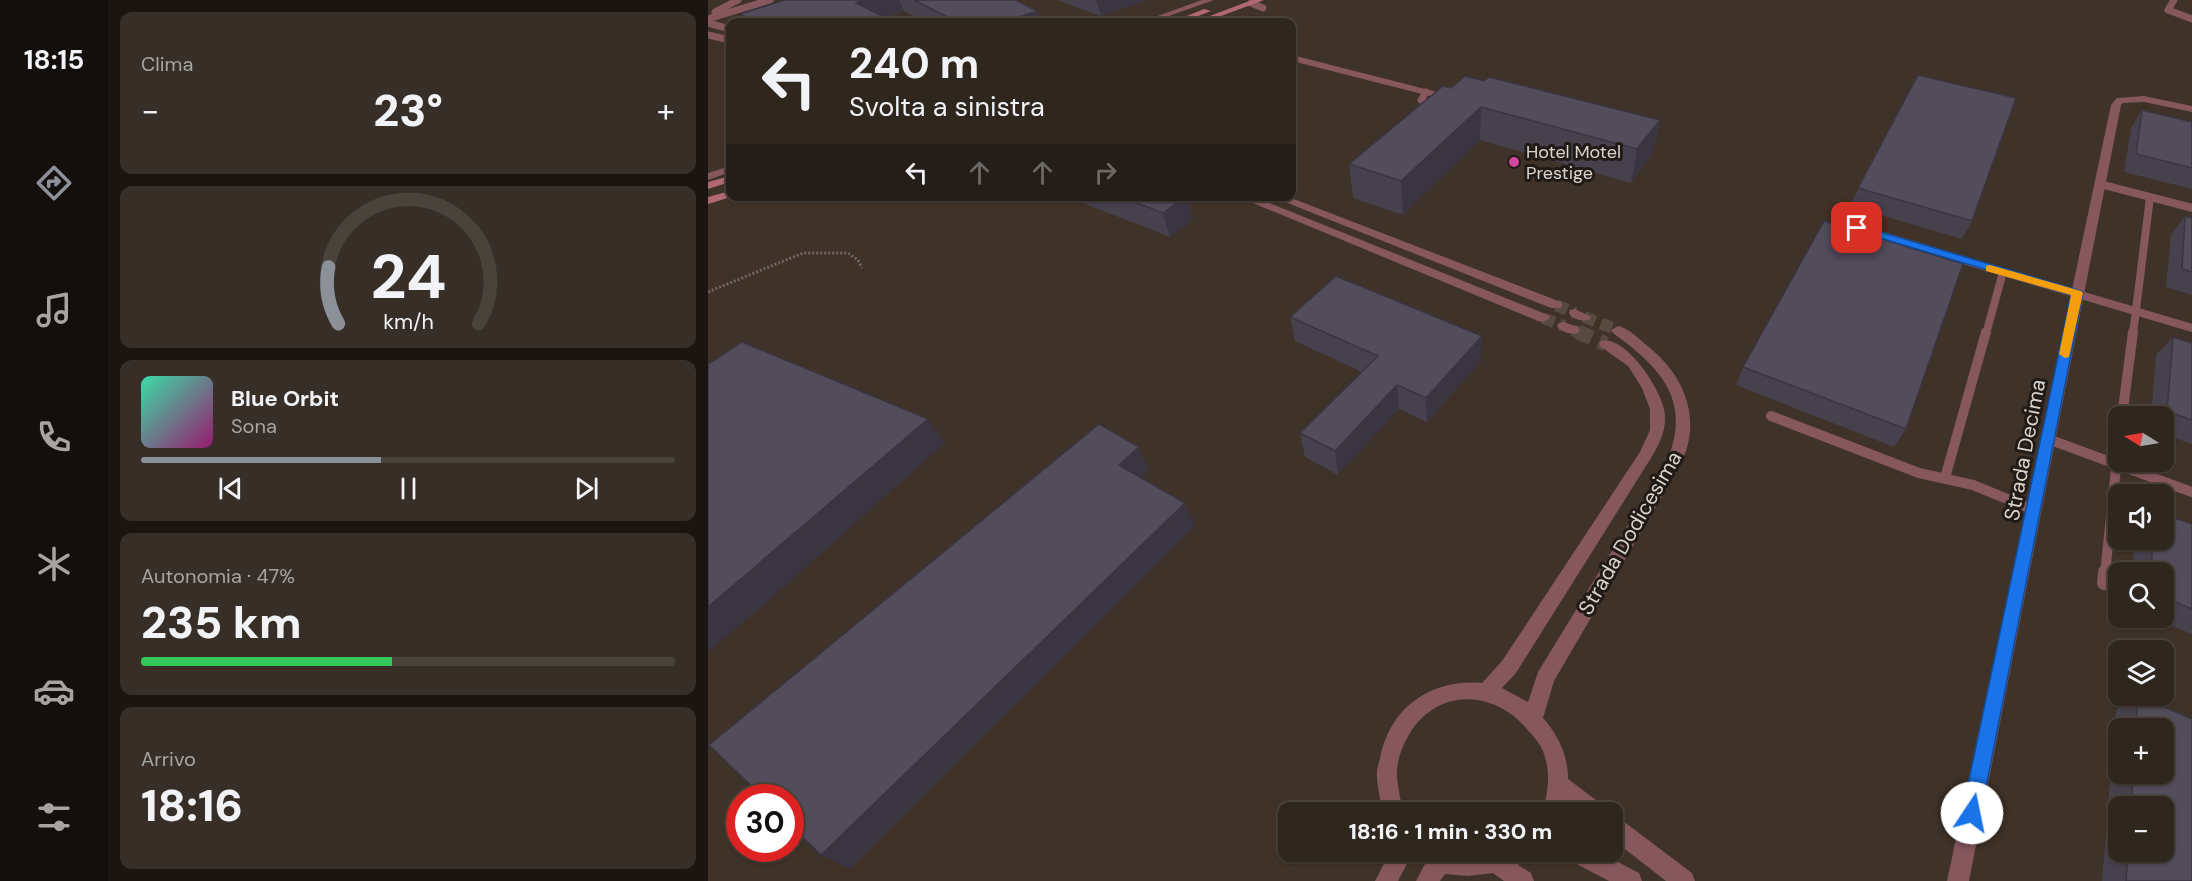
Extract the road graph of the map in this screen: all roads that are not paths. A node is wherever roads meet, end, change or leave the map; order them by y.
1 (738, 0) edge
2 (770, 0) edge
3 (1210, 0) edge
4 (1236, 0) edge
5 (2174, 0) edge
6 (1255, 3) edge
7 (1207, 10) junction
8 (708, 18) edge
9 (1157, 18) edge
10 (1180, 18) edge
11 (1186, 18) edge
12 (1210, 18) edge
13 (2192, 19) edge
14 (708, 23) edge
15 (726, 27) edge
16 (708, 35) edge
17 (726, 39) edge
18 (1296, 59) edge
19 (1426, 92) junction
20 (1438, 95) edge
21 (2192, 109) edge
22 (1443, 112) edge
23 (726, 170) edge
24 (708, 177) edge
25 (726, 180) edge
26 (2100, 184) junction
27 (708, 186) edge
28 (726, 195) edge
29 (2150, 197) junction
30 (708, 201) edge
31 (1254, 201) edge
32 (1288, 201) edge
33 (2192, 208) edge
34 (1857, 228) dead end
35 (2003, 272) junction
36 (2077, 293) junction
37 (1556, 305) tunnel mouth
38 (2136, 311) junction
39 (1543, 318) tunnel mouth
40 (2192, 328) edge
41 (1618, 330) tunnel mouth
42 (1606, 344) tunnel mouth
43 (2123, 406) edge
44 (1771, 416) dead end
45 (2048, 439) junction
46 (2108, 461) edge
47 (2115, 472) edge
48 (2138, 472) edge
49 (1945, 478) junction
50 (2192, 492) edge
51 (2034, 510) junction
52 (2104, 583) dead end
53 (1487, 691) junction
54 (1534, 717) junction
55 (1559, 784) junction
56 (1389, 802) edge
57 (1555, 802) edge
58 (1583, 802) edge
59 (1623, 834) edge
60 (1396, 862) edge
61 (1432, 862) edge
62 (1451, 862) edge
63 (1488, 862) edge
64 (1495, 862) edge
65 (1596, 862) edge
66 (1386, 881) edge
67 (1427, 881) edge
68 (1523, 881) edge
69 (1631, 881) edge
70 (1684, 881) edge
71 (1958, 881) edge

1 - 8 lane
2 - 8 lane
3 - 9 street
4 - 7 street
5 - 13 lane
6 - 12 street
7 - 10 street
7 - 11 street
14 - 15 lane
16 - 17 lane
18 - 19 street
19 - 20 street
19 - 22 lane
21 - 26 street, Strada Decima
23 - 24 street
25 - 27 street
26 - 29 lane
26 - 36 street, Strada Decima
28 - 30 street
29 - 33 lane
29 - 38 lane
31 - 39 street
32 - 37 street
34 - 35 lane
35 - 36 lane
35 - 49 lane
36 - 38 lane
36 - 45 street, Strada Decima
38 - 40 lane
38 - 43 lane
41 - 54 street, Strada Dodicesima
42 - 53 street, Strada Dodicesima
44 - 49 lane
45 - 46 lane
45 - 51 street, Strada Decima
47 - 52 lane
48 - 50 lane
49 - 51 lane
51 - 71 street, Strada Decima
53 - 54 street
53 - 56 street
54 - 55 street
55 - 57 street
55 - 58 street
59 - 70 street
60 - 66 street
61 - 67 street
62 - 63 street
64 - 68 street
65 - 69 street

